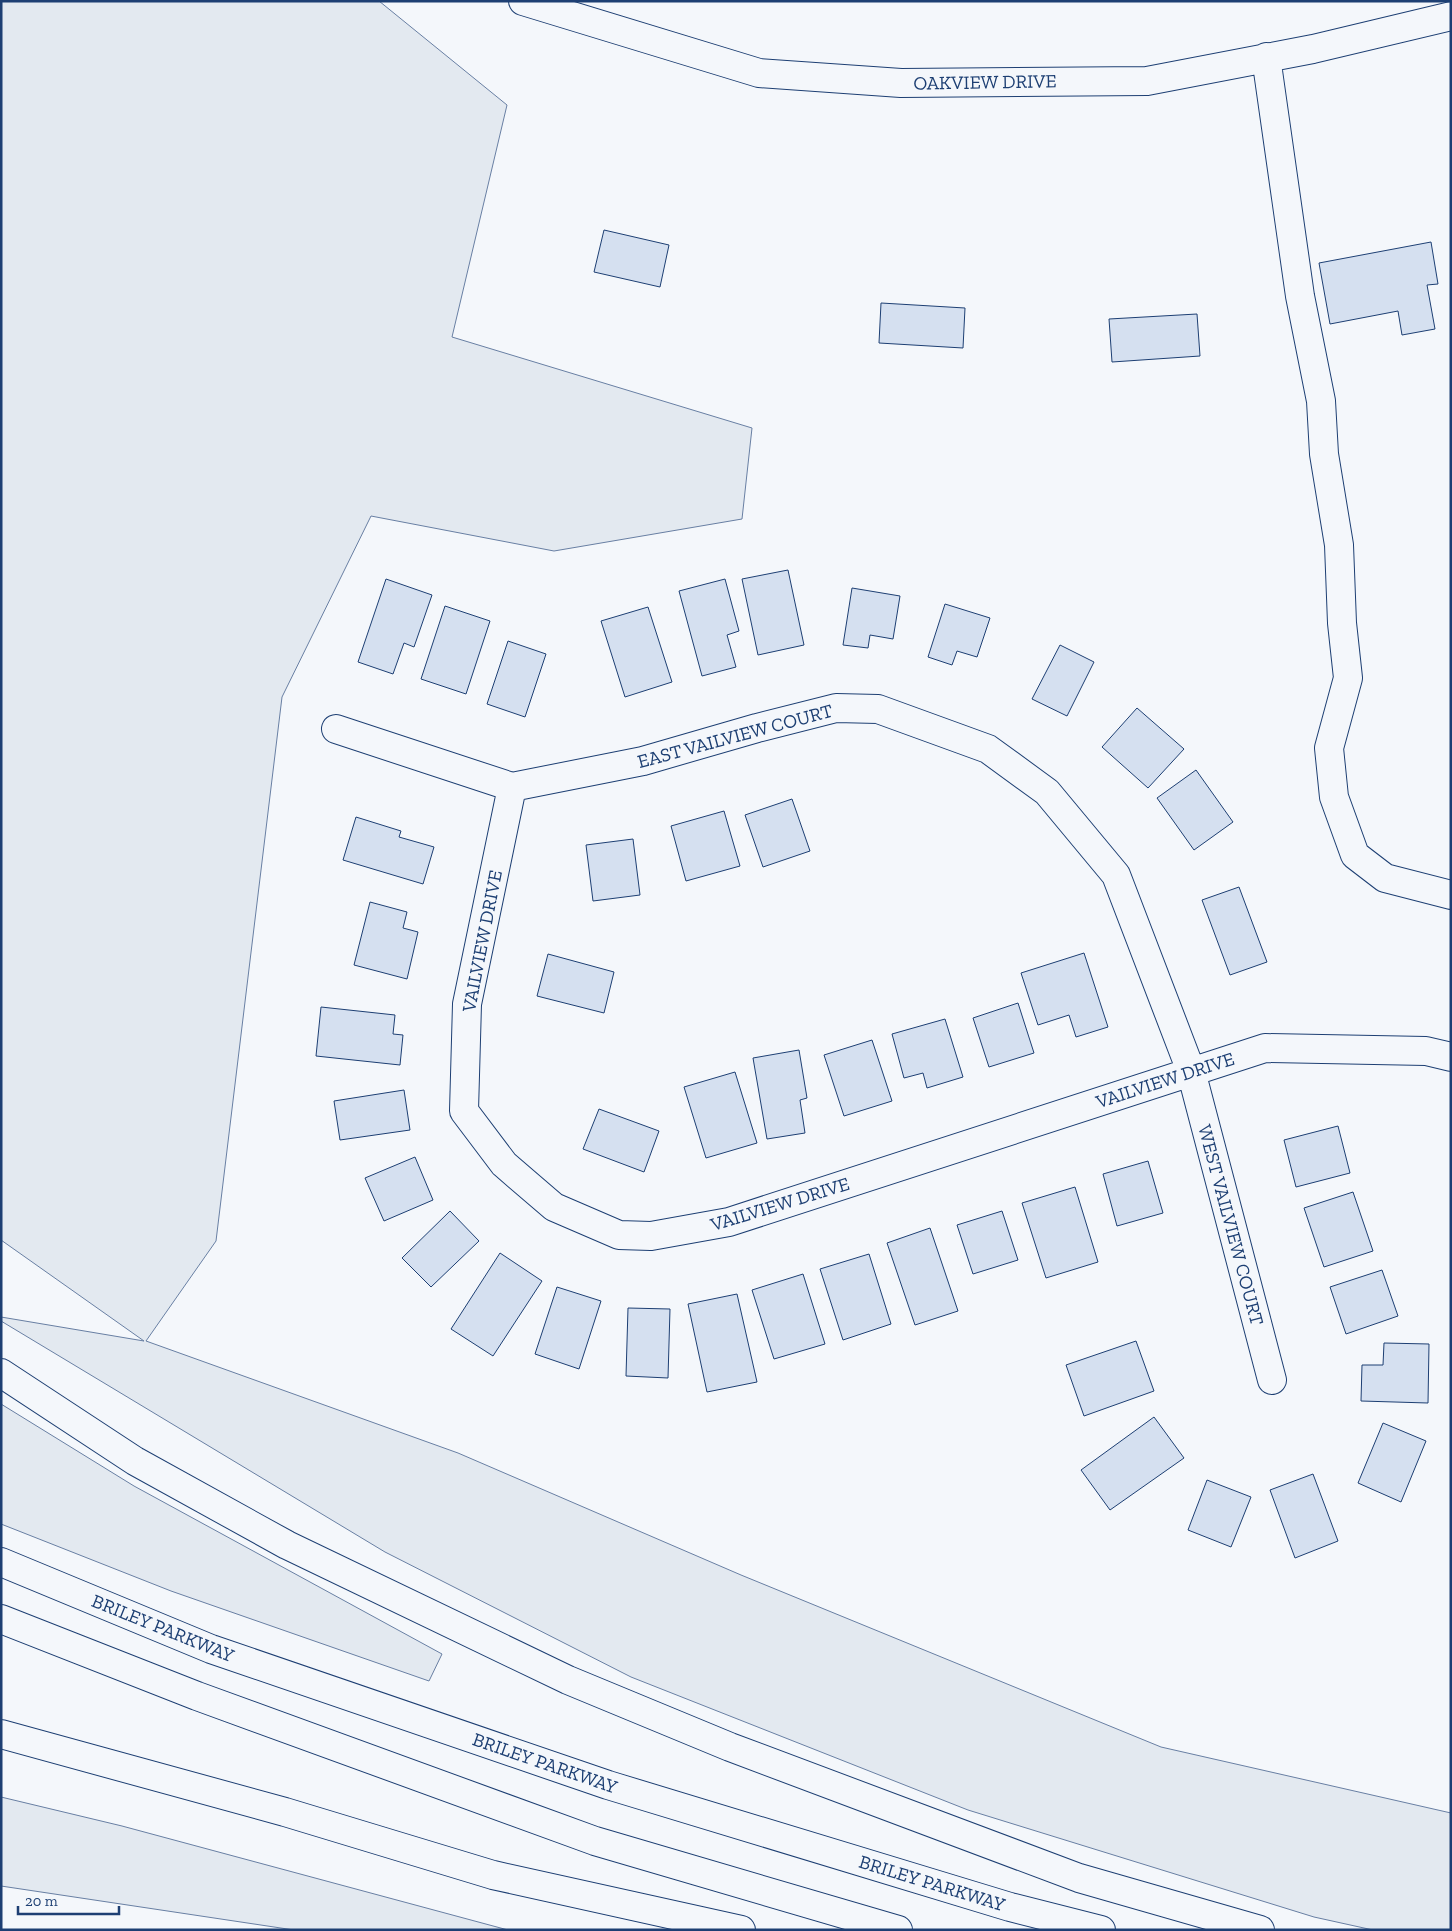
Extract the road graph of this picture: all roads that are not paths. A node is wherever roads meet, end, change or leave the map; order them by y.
1 (523, 1) edge
2 (1451, 16) edge
3 (1266, 57) junction
4 (336, 729) dead end
5 (512, 788) junction
6 (1451, 894) edge
7 (1451, 1057) edge
8 (1191, 1071) junction
9 (1, 1374) edge
10 (1272, 1380) dead end
11 (1, 1562) edge
12 (1, 1619) edge
13 (1, 1734) edge
14 (741, 1930) edge
15 (898, 1930) edge
16 (1100, 1930) edge
17 (1260, 1930) edge

1 - 3 main road, OAKVIEW DRIVE
2 - 3 main road, OAKVIEW DRIVE
3 - 6 main road
4 - 5 main road
5 - 8 main road, EAST VAILVIEW COURT
5 - 8 main road, VAILVIEW DRIVE
7 - 8 main road, VAILVIEW DRIVE
8 - 10 main road, WEST VAILVIEW COURT
9 - 17 main road
11 - 16 main road, BRILEY PARKWAY
12 - 15 main road
13 - 14 main road

